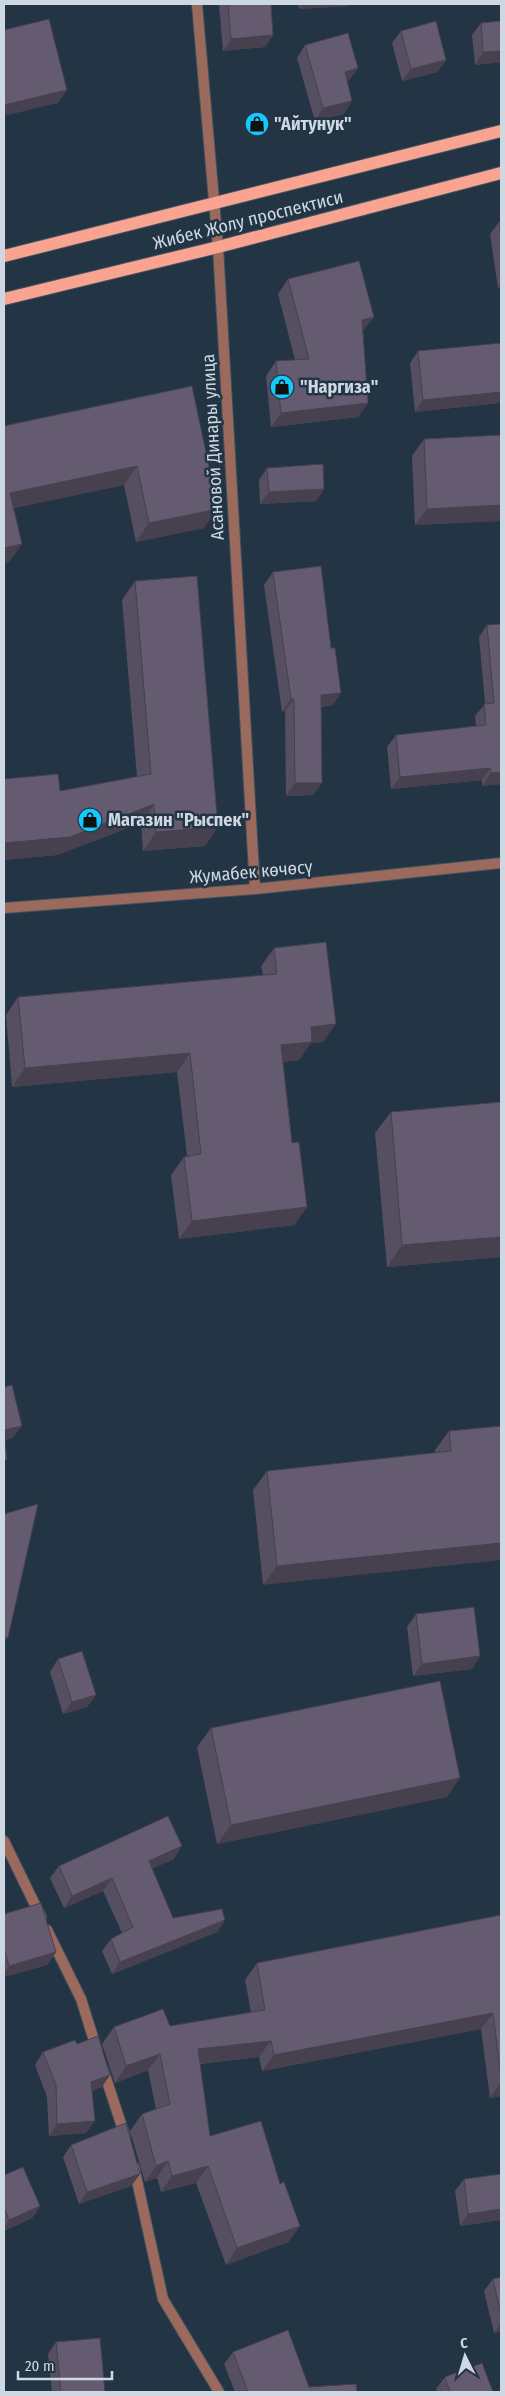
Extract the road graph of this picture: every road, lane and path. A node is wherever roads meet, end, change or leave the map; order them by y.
1 (197, 4) edge
2 (501, 131) edge
3 (501, 174) edge
4 (215, 202) junction
5 (218, 247) junction
6 (4, 256) edge
7 (4, 299) edge
8 (501, 864) edge
9 (255, 889) junction
10 (4, 908) edge
11 (4, 1841) edge
12 (218, 2392) edge

1 - 4 street, Асановой Динары улица
2 - 4 main road, Жибек Жолу проспектиси
3 - 5 main road, Жибек Жолу проспектиси
4 - 5 street, Асановой Динары улица
4 - 6 main road, Жибек Жолу проспектиси
5 - 7 main road, Жибек Жолу проспектиси
5 - 9 street, Асановой Динары улица
8 - 9 street, Жумабек көчөсү
9 - 10 street, Жумабек көчөсү
11 - 12 street

